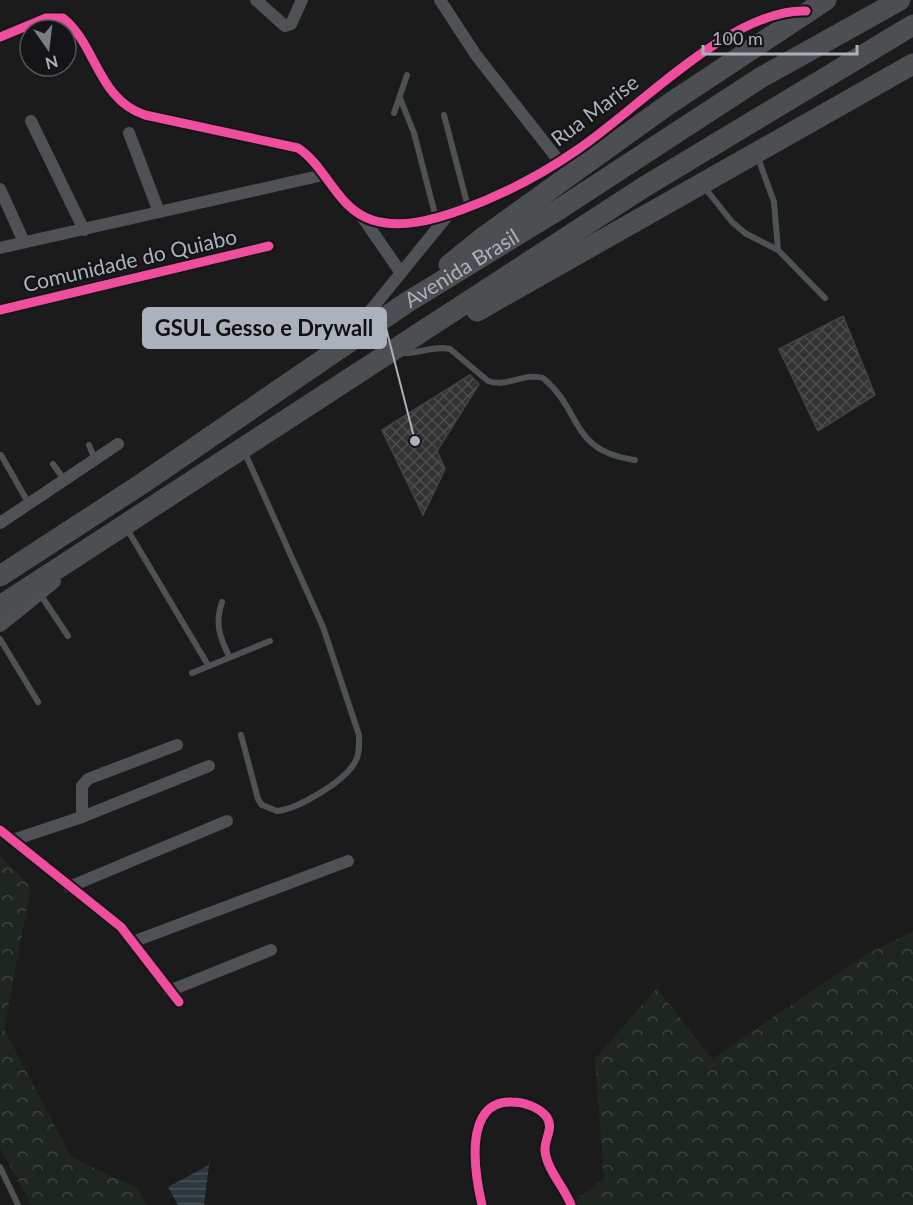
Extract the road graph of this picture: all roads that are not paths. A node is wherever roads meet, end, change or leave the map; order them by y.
1 (256, 0) edge
2 (302, 0) edge
3 (440, 0) edge
4 (826, 0) edge
5 (896, 2) edge
6 (806, 11) junction
7 (910, 26) edge
8 (0, 38) edge
9 (913, 64) edge
10 (407, 75) dead end
11 (400, 98) junction
12 (394, 113) dead end
13 (444, 115) dead end
14 (31, 121) dead end
15 (129, 133) dead end
16 (756, 152) junction
17 (559, 161) junction
18 (323, 175) junction
19 (701, 182) junction
20 (0, 189) edge
21 (513, 189) junction
22 (468, 207) junction
23 (526, 207) junction
24 (159, 212) junction
25 (449, 214) junction
26 (361, 215) junction
27 (436, 218) junction
28 (84, 230) junction
29 (24, 242) junction
30 (269, 246) dead end
31 (0, 248) edge
32 (778, 250) junction
33 (401, 273) junction
34 (825, 298) dead end
35 (406, 303) junction
36 (0, 310) edge
37 (418, 335) junction
38 (337, 350) junction
39 (390, 351) junction
40 (118, 444) dead end
41 (89, 445) dead end
42 (242, 447) junction
43 (1, 455) edge
44 (95, 460) junction
45 (635, 460) dead end
46 (53, 464) dead end
47 (65, 481) junction
48 (29, 504) junction
49 (0, 523) edge
50 (125, 525) junction
51 (98, 543) junction
52 (35, 553) junction
53 (0, 566) edge
54 (0, 576) edge
55 (40, 592) junction
56 (222, 602) dead end
57 (0, 606) edge
58 (0, 624) edge
59 (68, 636) dead end
60 (0, 639) edge
61 (270, 641) dead end
62 (229, 656) junction
63 (208, 665) junction
64 (192, 673) dead end
65 (38, 702) dead end
66 (241, 735) dead end
67 (177, 745) dead end
68 (209, 766) dead end
69 (82, 817) junction
70 (227, 821) dead end
71 (0, 830) edge
72 (13, 840) junction
73 (348, 861) dead end
74 (69, 887) junction
75 (135, 941) junction
76 (271, 950) dead end
77 (169, 991) junction
78 (179, 1002) dead end
79 (0, 1167) edge
80 (18, 1205) edge
81 (482, 1205) edge
82 (571, 1205) edge

1 - 2 street
3 - 17 street
4 - 6 highway
5 - 35 highway, Avenida Brasil
6 - 17 street, Rua Marise
6 - 23 highway
7 - 37 highway, Avenida Brasil
8 - 18 street
9 - 16 highway
10 - 11 lane
11 - 12 lane
11 - 27 lane
13 - 22 lane
14 - 28 street
15 - 24 street
16 - 19 highway
16 - 32 lane
17 - 21 street, Rua Marise
18 - 24 street
18 - 26 street
19 - 32 lane
19 - 37 highway
20 - 29 street
21 - 22 street, Rua Marise
21 - 23 street
22 - 25 street, Rua Marise
23 - 35 highway
24 - 28 street
25 - 27 street, Rua Marise
25 - 33 street
26 - 27 street, Rua Marise
26 - 33 street
28 - 29 street
29 - 31 street
30 - 36 street, Comunidade do Quiabo
32 - 34 lane
33 - 38 street
35 - 38 highway, Avenida Brasil
37 - 39 highway, Avenida Brasil
38 - 52 highway, Avenida Brasil
39 - 42 highway, Avenida Brasil
39 - 45 lane
40 - 44 street
41 - 44 lane
42 - 50 highway, Avenida Brasil
42 - 66 lane
43 - 48 lane
44 - 47 street
46 - 47 lane
47 - 48 street
48 - 49 street
50 - 51 highway, Avenida Brasil
50 - 63 lane
51 - 55 street, Avenida Brasil
51 - 57 highway, Avenida Brasil
52 - 53 street, Avenida Brasil
52 - 54 highway, Avenida Brasil
55 - 58 street, Avenida Brasil
55 - 59 lane
56 - 62 lane
60 - 65 lane
61 - 62 lane
62 - 63 lane
63 - 64 lane
67 - 69 street
68 - 69 street
69 - 72 street
70 - 74 street
71 - 72 street
72 - 74 street
73 - 75 street
74 - 75 street
75 - 77 street
76 - 77 street
77 - 78 street
79 - 80 lane
81 - 82 street

